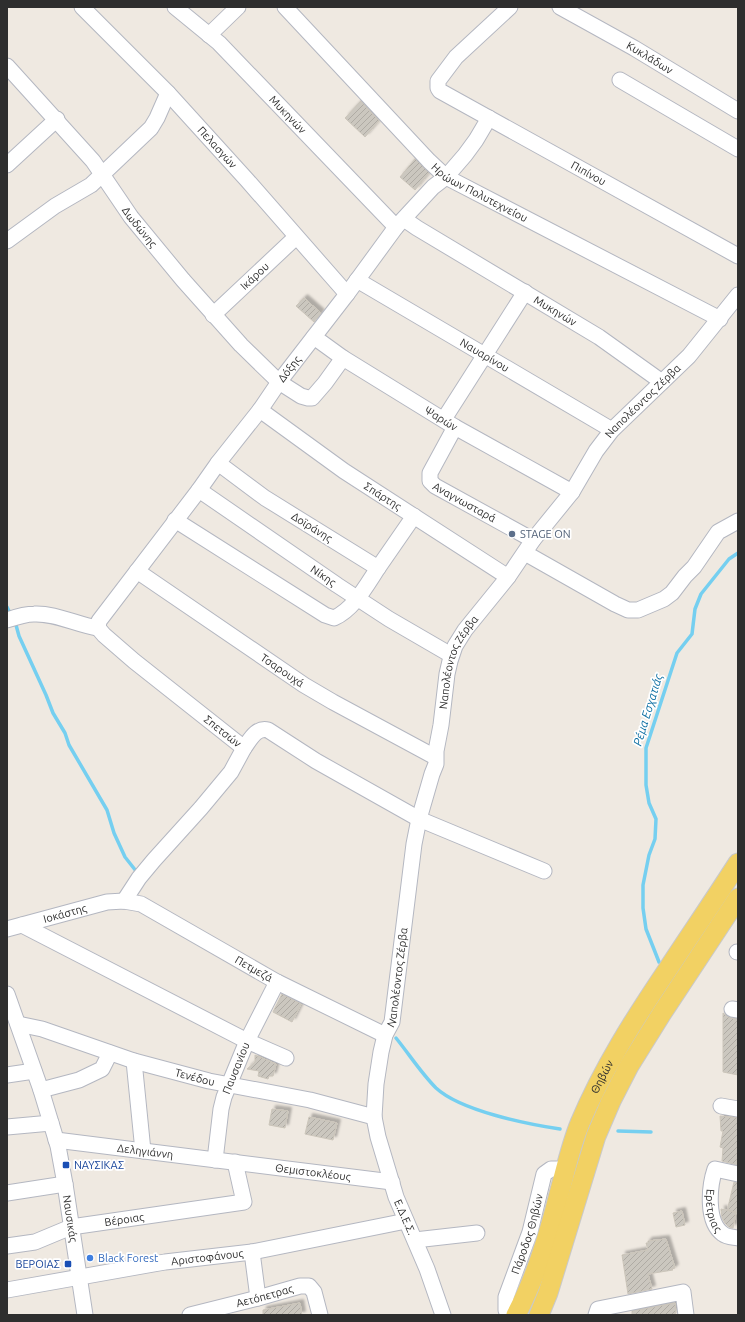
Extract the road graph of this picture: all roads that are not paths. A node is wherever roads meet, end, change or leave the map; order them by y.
1 (82, 7) edge
2 (175, 7) edge
3 (238, 7) edge
4 (285, 7) edge
5 (510, 7) edge
6 (560, 7) edge
7 (209, 35) junction
8 (7, 66) edge
9 (620, 80) dead end
10 (168, 93) junction
11 (738, 112) edge
12 (488, 118) junction
13 (57, 119) junction
14 (738, 149) edge
15 (7, 166) edge
16 (103, 174) junction
17 (446, 177) junction
18 (400, 223) junction
19 (296, 237) junction
20 (7, 241) edge
21 (738, 256) edge
22 (357, 280) junction
23 (525, 292) junction
24 (347, 294) junction
25 (738, 295) edge
26 (213, 314) junction
27 (720, 319) junction
28 (314, 337) junction
29 (485, 355) junction
30 (343, 358) junction
31 (279, 382) junction
32 (662, 382) junction
33 (260, 410) junction
34 (450, 423) junction
35 (612, 430) junction
36 (218, 463) junction
37 (199, 490) junction
38 (572, 492) junction
39 (414, 516) junction
40 (176, 520) junction
41 (738, 522) edge
42 (529, 547) junction
43 (378, 568) junction
44 (137, 571) junction
45 (508, 577) junction
46 (358, 598) junction
47 (7, 620) edge
48 (98, 628) junction
49 (451, 655) junction
50 (244, 748) junction
51 (435, 758) junction
52 (419, 819) junction
53 (738, 863) edge
54 (544, 871) dead end
55 (738, 898) edge
56 (124, 901) junction
57 (22, 925) junction
58 (7, 929) edge
59 (277, 982) junction
60 (8, 999) edge
61 (18, 1024) junction
62 (385, 1035) junction
63 (246, 1041) junction
64 (110, 1053) junction
65 (286, 1058) dead end
66 (134, 1061) junction
67 (34, 1071) junction
68 (7, 1075) edge
69 (230, 1084) junction
70 (42, 1090) junction
71 (721, 1106) dead end
72 (738, 1109) edge
73 (374, 1117) junction
74 (52, 1123) junction
75 (7, 1127) edge
76 (56, 1140) junction
77 (143, 1151) junction
78 (215, 1160) junction
79 (235, 1162) junction
80 (566, 1169) junction
81 (738, 1174) edge
82 (392, 1182) junction
83 (65, 1184) junction
84 (7, 1194) edge
85 (406, 1221) junction
86 (71, 1227) junction
87 (477, 1233) dead end
88 (738, 1238) edge
89 (415, 1240) junction
90 (7, 1246) edge
91 (252, 1252) junction
92 (79, 1277) junction
93 (7, 1290) edge
94 (258, 1298) junction
95 (85, 1315) edge
96 (190, 1315) edge
97 (320, 1315) edge
98 (443, 1315) edge
99 (508, 1315) edge
100 (516, 1315) edge
101 (539, 1315) edge
102 (596, 1315) edge
103 (686, 1315) edge

1 - 10 street, Πελασγών
2 - 7 street, Μυκηνών
3 - 7 street
4 - 17 street, Ηρώων Πολυτεχνείου
5 - 12 street, Πιπίνου
6 - 11 street, Κυκλάδων
7 - 18 street, Μυκηνών
8 - 13 street, Δωδώνης
9 - 14 street
10 - 16 street
10 - 19 street, Πελασγών
12 - 17 street, Δόξης
12 - 21 street, Πιπίνου
13 - 15 street
13 - 16 street, Δωδώνης
16 - 20 street
16 - 26 street, Δωδώνης
17 - 18 street, Δόξης
17 - 27 street, Ηρώων Πολυτεχνείου
18 - 22 street, Δόξης
18 - 23 street, Μυκηνών
19 - 24 street, Πελασγών
19 - 26 street, Ικάρου
22 - 24 street, Δόξης
22 - 29 street, Ναυαρίνου
23 - 29 street, Αναγνωσταρά
23 - 32 street, Μυκηνών
24 - 28 street, Δόξης
25 - 27 street, Ναπολέοντος Ζέρβα
26 - 31 street, Δωδώνης
27 - 32 street, Ναπολέοντος Ζέρβα
28 - 30 street, Ψαρών
28 - 31 street, Δόξης
29 - 34 street, Αναγνωσταρά
29 - 35 street, Ναυαρίνου
30 - 31 street, Δωδώνης
30 - 34 street, Ψαρών
31 - 33 street, Δόξης
32 - 35 street, Ναπολέοντος Ζέρβα
33 - 36 street, Δόξης
33 - 39 street, Σπάρτης
34 - 38 street, Ψαρών
34 - 42 street, Αναγνωσταρά
35 - 38 street, Ναπολέοντος Ζέρβα
36 - 37 street, Δόξης
36 - 43 street, Δοϊράνης
37 - 40 street, Δόξης
37 - 46 street, Νίκης
38 - 42 street, Ναπολέοντος Ζέρβα
39 - 43 street
39 - 45 street, Σπάρτης
40 - 44 street, Δόξης
40 - 46 street
41 - 42 street
42 - 45 street, Ναπολέοντος Ζέρβα
43 - 46 street
44 - 48 street, Δόξης
44 - 51 street, Τσαρουχά
45 - 49 street, Ναπολέοντος Ζέρβα
46 - 49 street, Νίκης
47 - 48 street
48 - 50 street, Σπετσών
49 - 51 street, Ναπολέοντος Ζέρβα
50 - 52 street, Σπετσών
50 - 56 street
51 - 52 street, Ναπολέοντος Ζέρβα
52 - 54 street, Σπετσών
52 - 62 street, Ναπολέοντος Ζέρβα
53 - 80 main road, Θηβών
55 - 101 main road, Θηβών
56 - 57 street, Ιοκάστης
56 - 59 street, Πετμεζά
57 - 58 street, Ιοκάστης
57 - 63 street
59 - 62 street, Πετμεζά
59 - 63 street, Παυσανίου
60 - 61 street, Ναυσικάς
61 - 64 street, Τενέδου
61 - 67 street, Ναυσικάς
62 - 73 street, Ναπολέοντος Ζέρβα
63 - 65 street
63 - 69 street, Παυσανίου
64 - 66 street, Τενέδου
64 - 70 street
66 - 69 street, Τενέδου
66 - 77 street
67 - 68 street
67 - 70 street, Ναυσικάς
69 - 73 street, Τενέδου
69 - 78 street, Παυσανίου
70 - 74 street, Ναυσικάς
71 - 72 street
73 - 82 street, Ε.Δ.Ε.Σ.
74 - 75 street
74 - 76 street, Ναυσικάς
76 - 77 street, Δεληγιάννη
76 - 83 street, Ναυσικάς
77 - 78 street, Δεληγιάννη
78 - 79 street, Δεληγιάννη
79 - 82 street, Θεμιστοκλέους
79 - 86 street, Βέροιας
80 - 99 street, Πάροδος Θηβών
80 - 100 main road, Θηβών
81 - 88 street, Ερέτριας
82 - 85 street, Ε.Δ.Ε.Σ.
83 - 84 street
83 - 86 street, Ναυσικάς
85 - 89 street, Ε.Δ.Ε.Σ.
85 - 91 street, Αριστοφάνους
86 - 90 street, Βέροιας
86 - 92 street, Ναυσικάς
87 - 89 street
89 - 98 street, Ε.Δ.Ε.Σ.
91 - 92 street, Αριστοφάνους
91 - 94 street
92 - 93 street, Αριστοφάνους
92 - 95 street, Ναυσικάς
94 - 96 street, Αετόπετρας
94 - 97 street, Αετόπετρας
102 - 103 street

